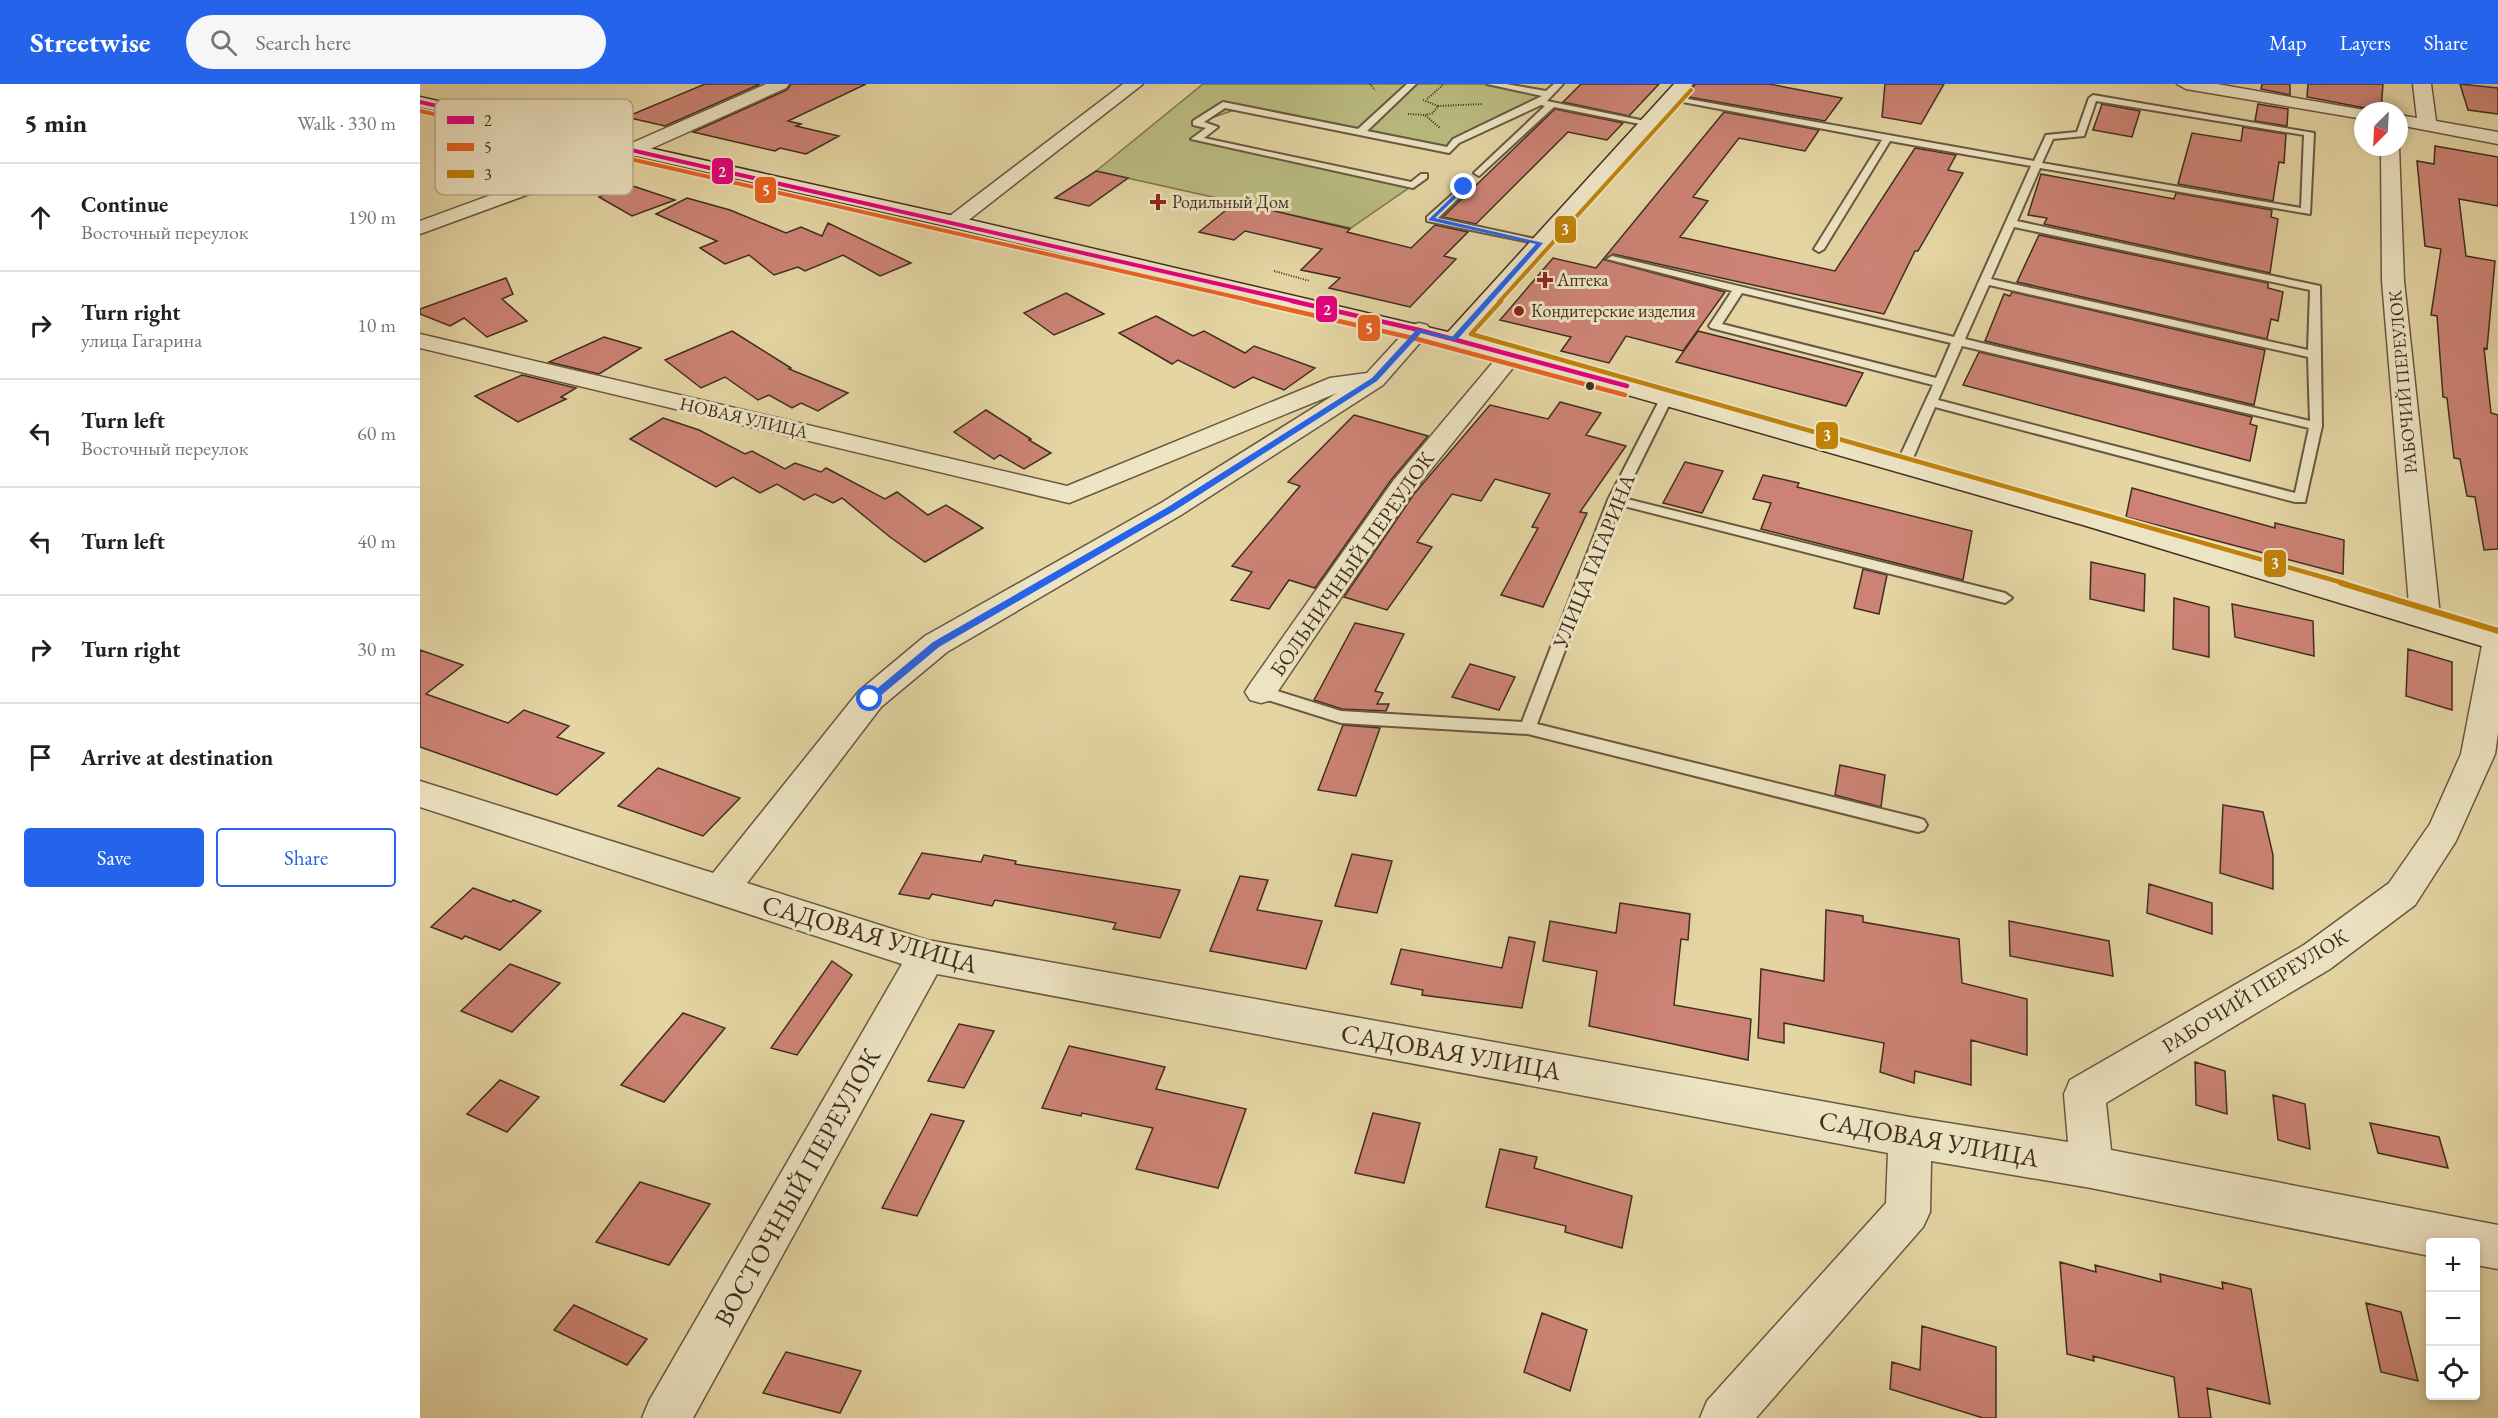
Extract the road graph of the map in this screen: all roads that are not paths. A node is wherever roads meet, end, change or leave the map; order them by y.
1 (780, 84) edge
2 (1134, 84) edge
3 (1412, 84) edge
4 (1491, 84) edge
5 (1558, 84) edge
6 (1684, 84) edge
7 (2186, 84) edge
8 (2422, 84) edge
9 (1671, 99) junction
10 (1547, 100) junction
11 (420, 102) edge
12 (435, 105) edge
13 (2354, 112) edge
14 (2408, 122) edge
15 (1650, 123) junction
16 (2427, 125) junction
17 (1360, 132) junction
18 (1887, 137) junction
19 (2498, 138) edge
20 (633, 150) edge
21 (633, 150) edge
22 (2390, 156) edge
23 (2035, 164) junction
24 (1479, 173) dead end
25 (1424, 176) dead end
26 (1464, 187) dead end
27 (510, 195) edge
28 (954, 222) junction
29 (2012, 223) junction
30 (420, 228) edge
31 (1540, 243) junction
32 (1819, 249) dead end
33 (1612, 259) dead end
34 (1986, 280) junction
35 (1740, 289) junction
36 (1419, 330) junction
37 (1454, 339) junction
38 (1960, 340) junction
39 (420, 341) edge
40 (1512, 354) junction
41 (2314, 355) junction
42 (1374, 380) junction
43 (1941, 382) junction
44 (1667, 398) junction
45 (1932, 402) junction
46 (2316, 426) junction
47 (1903, 465) junction
48 (1615, 500) junction
49 (2005, 598) dead end
50 (2424, 616) junction
51 (2498, 640) edge
52 (1261, 692) joint
53 (1527, 728) junction
54 (420, 794) edge
55 (1918, 825) dead end
56 (720, 891) junction
57 (927, 956) junction
58 (1910, 1137) junction
59 (2091, 1167) junction
60 (2498, 1247) edge
61 (666, 1418) edge
62 (1724, 1418) edge

1 - 20 street
2 - 28 street
3 - 17 lane
4 - 10 lane
5 - 10 lane
6 - 9 street
7 - 13 street
8 - 16 street
9 - 15 street
9 - 18 lane
10 - 15 lane
10 - 17 lane
10 - 24 lane
11 - 12 street
14 - 16 street
15 - 31 street
16 - 19 street
17 - 25 lane
18 - 23 lane
18 - 32 lane
21 - 28 street
22 - 50 street, РАБОЧИЙ ПЕРЕУЛОК
23 - 23 lane
23 - 29 lane
26 - 31 lane
27 - 30 street
28 - 36 street
29 - 34 lane
29 - 41 lane
31 - 37 street
33 - 35 lane
34 - 38 lane
34 - 41 lane
35 - 38 lane
35 - 43 lane
36 - 37 street
36 - 42 street
37 - 40 street
38 - 43 lane
38 - 46 lane
39 - 42 street, НОВАЯ УЛИЦА
40 - 44 street
40 - 52 street, БОЛЬНИЧНЫЙ ПЕРЕУЛОК
41 - 46 lane
42 - 56 street
43 - 45 lane
44 - 47 street
44 - 48 lane, УЛИЦА ГАГАРИНА
45 - 46 lane
45 - 47 lane
47 - 50 street
48 - 49 lane
48 - 53 lane, УЛИЦА ГАГАРИНА
50 - 51 street
51 - 59 street, РАБОЧИЙ ПЕРЕУЛОК
52 - 53 lane
53 - 55 lane
54 - 56 street, САДОВАЯ УЛИЦА
56 - 57 street, САДОВАЯ УЛИЦА
57 - 58 street, САДОВАЯ УЛИЦА
57 - 61 street, ВОСТОЧНЫЙ ПЕРЕУЛОК
58 - 59 street, САДОВАЯ УЛИЦА
58 - 62 street
59 - 60 street, САДОВАЯ УЛИЦА

